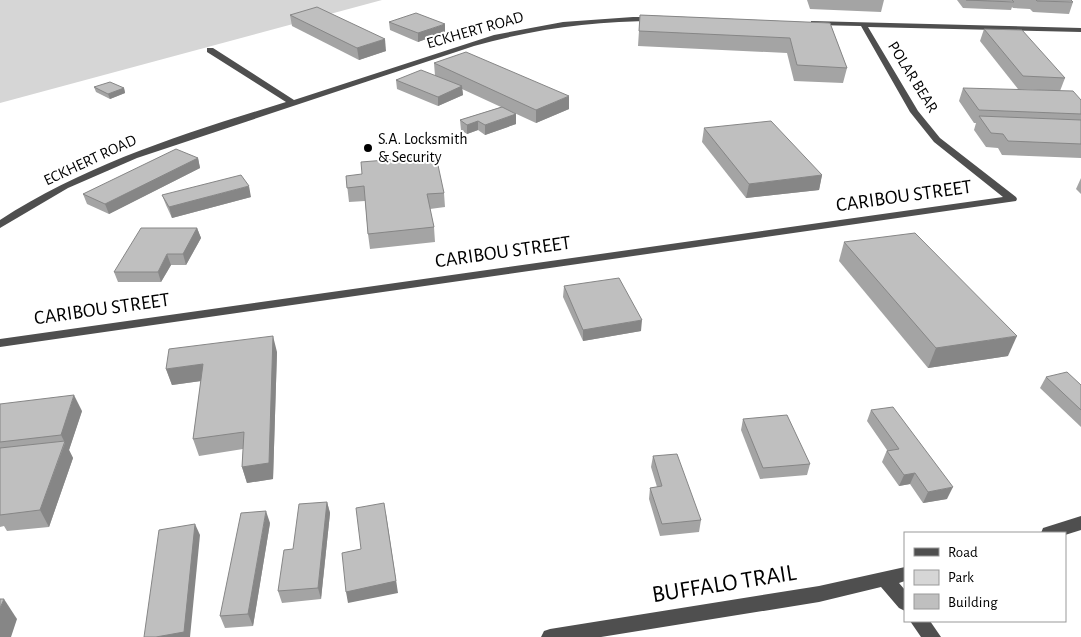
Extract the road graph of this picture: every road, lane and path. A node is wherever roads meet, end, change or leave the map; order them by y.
1 (666, 19) edge
2 (805, 23) edge
3 (863, 24) junction
4 (1081, 30) edge
5 (210, 50) dead end
6 (293, 103) junction
7 (1012, 200) joint
8 (0, 225) edge
9 (0, 343) edge
10 (1081, 523) edge
11 (1052, 532) edge
12 (904, 574) edge
13 (884, 578) junction
14 (904, 602) edge
15 (920, 622) edge
16 (550, 637) edge
17 (932, 637) edge

1 - 6 street, ECKHERT ROAD
2 - 3 street
3 - 4 street
3 - 7 street, POLAR BEAR
5 - 6 street
6 - 8 street, ECKHERT ROAD
7 - 9 street, CARIBOU STREET
10 - 11 street
12 - 13 street, BUFFALO TRAIL
13 - 14 street
13 - 16 street, BUFFALO TRAIL
15 - 17 street

